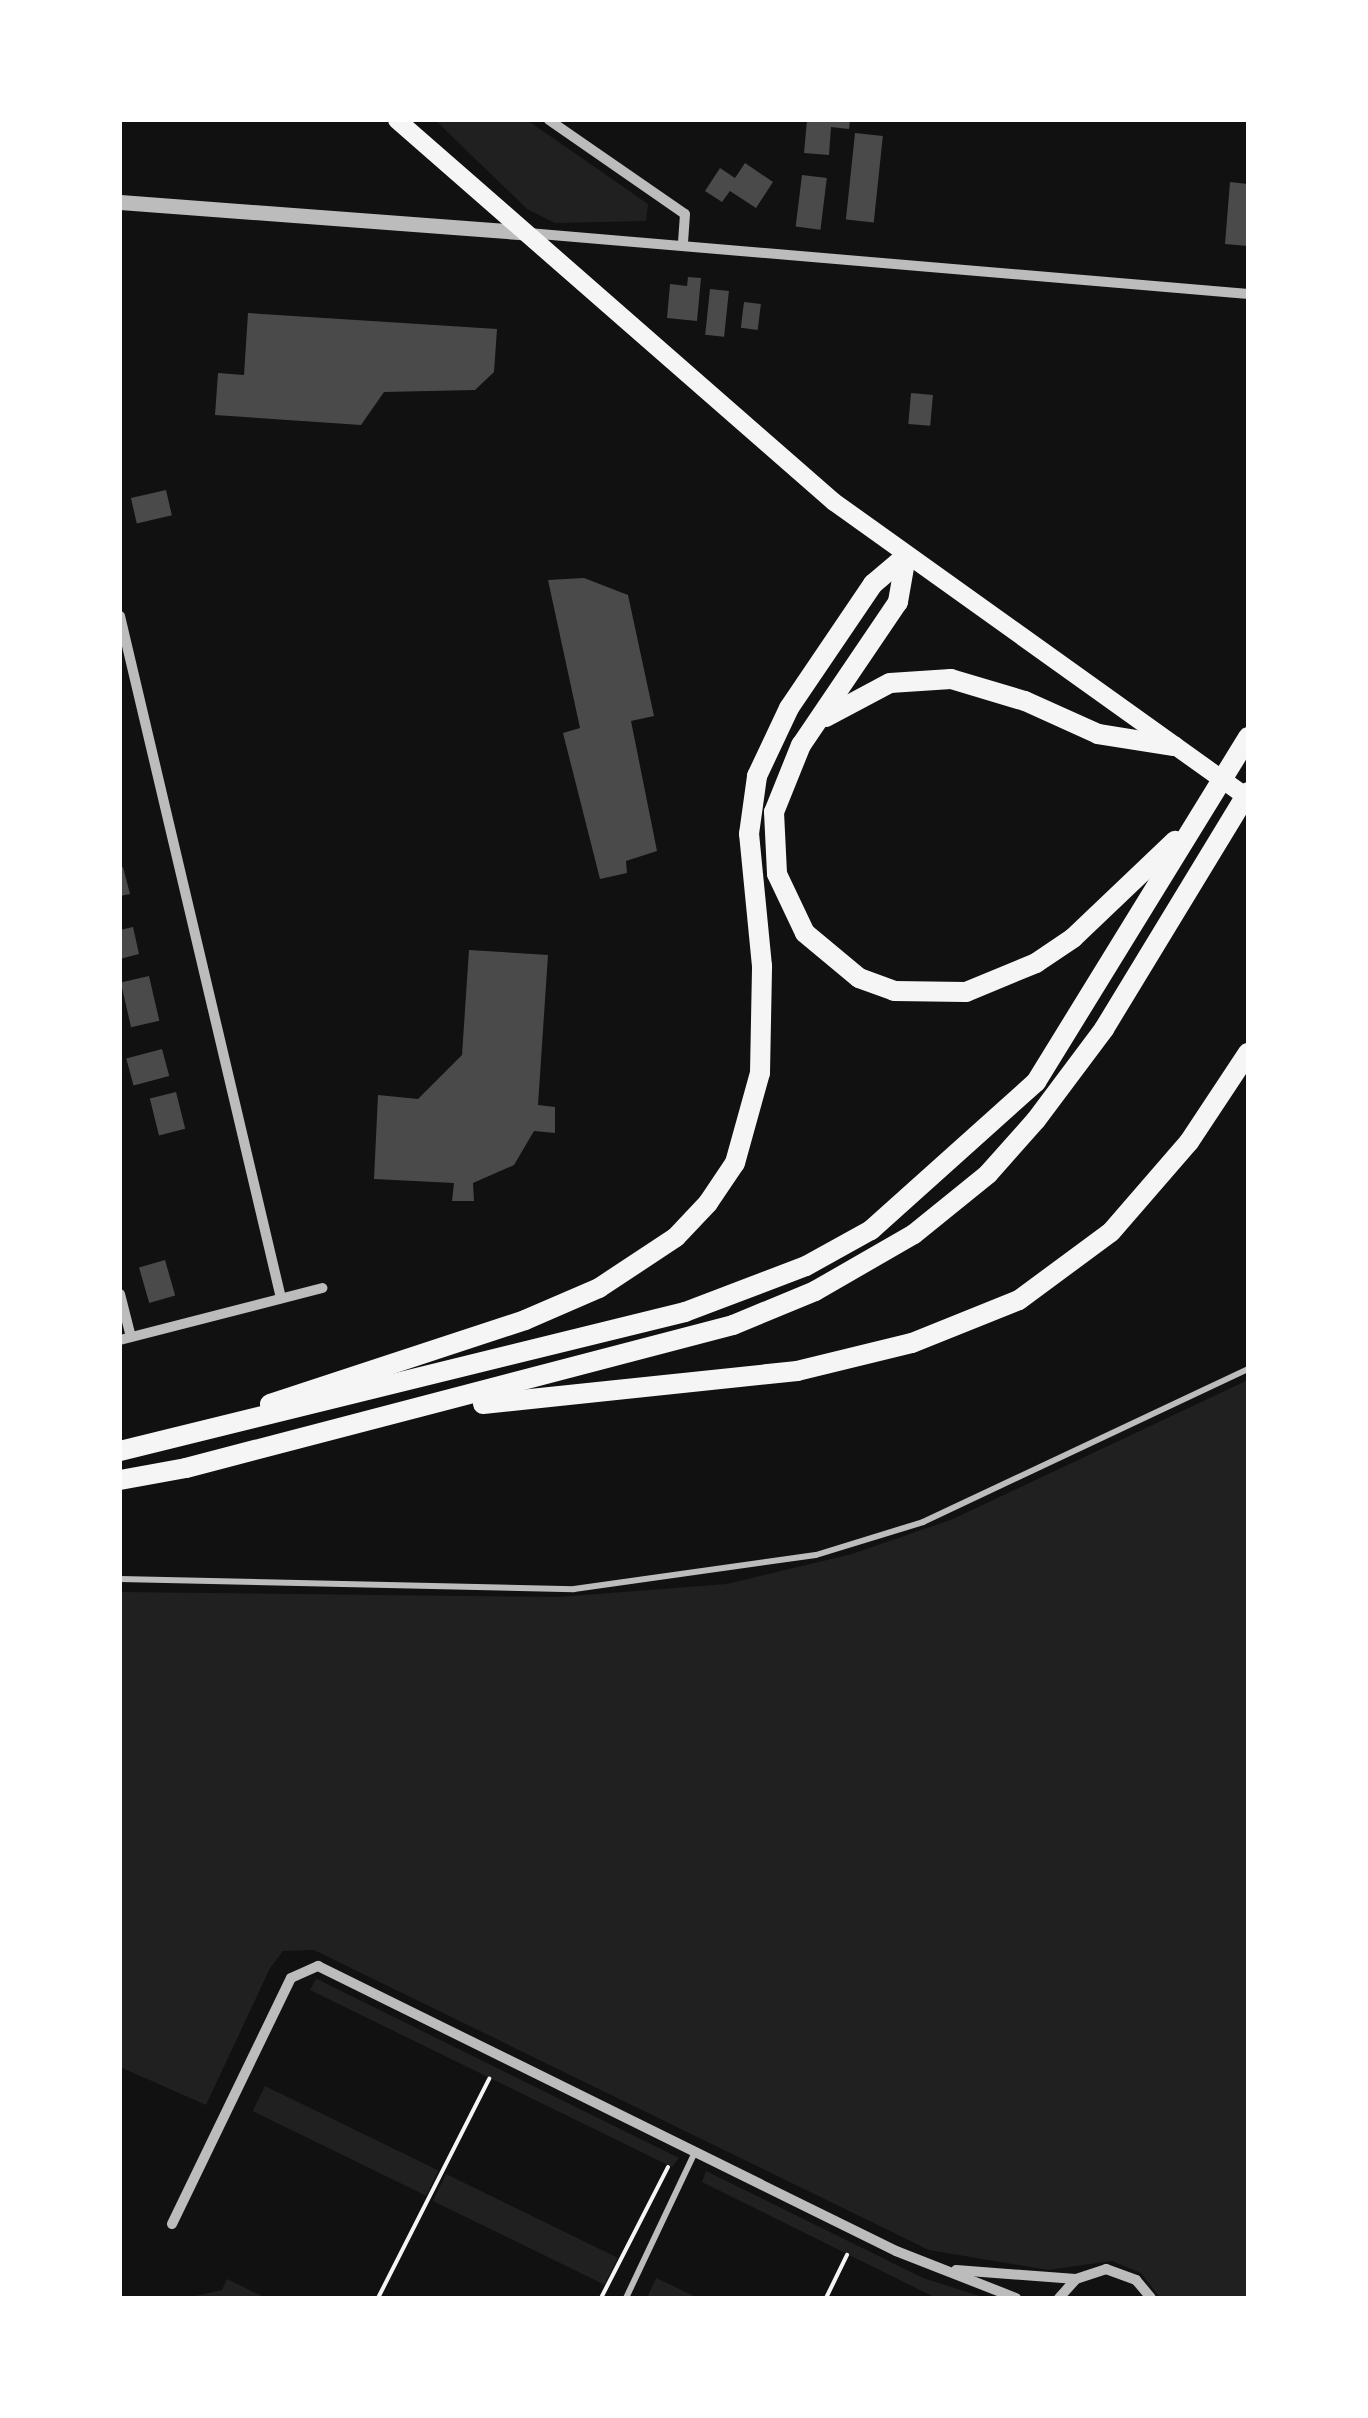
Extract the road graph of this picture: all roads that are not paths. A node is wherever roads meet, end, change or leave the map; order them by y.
1 (396, 120) edge
2 (549, 120) edge
3 (120, 202) edge
4 (522, 232) junction
5 (683, 246) junction
6 (1248, 294) edge
7 (906, 556) junction
8 (120, 616) edge
9 (1246, 740) edge
10 (801, 744) junction
11 (1174, 746) junction
12 (1248, 795) edge
13 (1188, 830) junction
14 (1248, 1052) edge
15 (322, 1288) dead end
16 (120, 1294) edge
17 (282, 1298) junction
18 (126, 1338) edge
19 (1248, 1369) edge
20 (367, 1420) junction
21 (145, 1447) junction
22 (120, 1451) edge
23 (120, 1480) edge
24 (120, 1579) edge
25 (696, 2151) junction
26 (172, 2224) dead end
27 (950, 2270) junction
28 (1076, 2278) junction
29 (626, 2298) edge
30 (1016, 2298) edge
31 (1060, 2298) edge
32 (1151, 2298) edge

1 - 4 main road
2 - 5 street
3 - 4 street
4 - 5 street
4 - 7 main road
5 - 6 street
7 - 10 main road
7 - 11 main road
7 - 21 main road
8 - 17 street
9 - 13 main road
10 - 11 main road
10 - 13 main road
11 - 12 main road
12 - 20 main road
13 - 21 main road
14 - 20 main road
15 - 17 street
16 - 18 street
17 - 18 street
19 - 24 lane
20 - 23 main road
21 - 22 main road
25 - 26 street
25 - 27 street
25 - 29 lane
27 - 28 street
27 - 30 street
28 - 31 street
28 - 32 street

